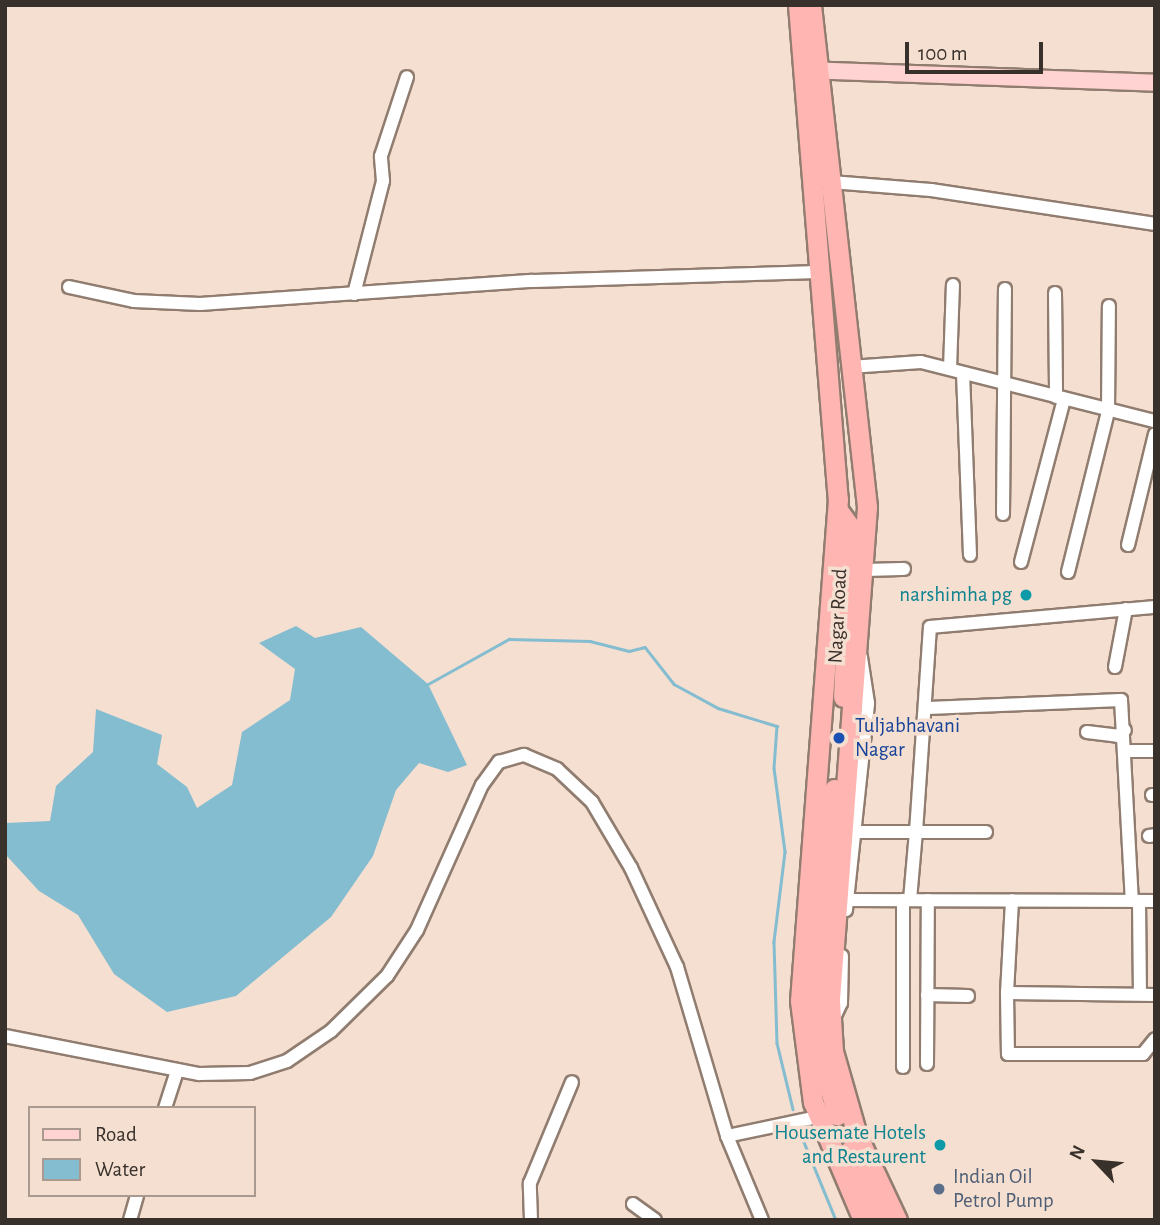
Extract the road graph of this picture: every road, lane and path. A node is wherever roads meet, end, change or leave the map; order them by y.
1 (797, 5) edge
2 (811, 5) edge
3 (811, 70) junction
4 (407, 78) dead end
5 (1155, 83) edge
6 (831, 182) junction
7 (1155, 225) edge
8 (819, 272) junction
9 (953, 285) dead end
10 (69, 287) dead end
11 (1005, 289) dead end
12 (354, 293) junction
13 (1055, 293) dead end
14 (1109, 306) dead end
15 (850, 368) junction
16 (957, 371) junction
17 (1003, 383) junction
18 (1060, 398) junction
19 (1108, 411) junction
20 (1155, 421) edge
21 (1155, 434) edge
22 (865, 496) junction
23 (838, 505) junction
24 (1003, 514) dead end
25 (1128, 545) dead end
26 (970, 555) dead end
27 (1021, 562) dead end
28 (904, 569) dead end
29 (863, 570) junction
30 (1068, 572) dead end
31 (1155, 607) edge
32 (1126, 609) junction
33 (859, 646) junction
34 (1115, 667) dead end
35 (928, 708) junction
36 (1125, 730) junction
37 (1087, 732) dead end
38 (1127, 751) junction
39 (1155, 751) edge
40 (855, 832) junction
41 (916, 832) junction
42 (986, 832) dead end
43 (847, 900) junction
44 (907, 900) junction
45 (928, 900) junction
46 (1012, 901) junction
47 (1136, 901) junction
48 (1155, 901) edge
49 (1139, 943) junction
50 (1155, 947) edge
51 (1007, 993) junction
52 (1140, 993) junction
53 (927, 995) junction
54 (1155, 995) edge
55 (968, 996) dead end
56 (832, 1024) junction
57 (5, 1036) edge
58 (1155, 1039) edge
59 (927, 1064) dead end
60 (902, 1067) dead end
61 (177, 1070) junction
62 (572, 1082) dead end
63 (166, 1106) edge
64 (818, 1117) junction
65 (727, 1136) junction
66 (136, 1197) edge
67 (633, 1204) dead end
68 (130, 1220) edge
69 (531, 1220) edge
70 (655, 1220) edge
71 (762, 1220) edge
72 (863, 1220) edge
73 (878, 1220) edge
74 (897, 1220) edge

1 - 3 highway, Nagar Road
2 - 3 highway, Nagar Road
3 - 5 main road
3 - 6 highway, Nagar Road
3 - 8 highway, Nagar Road
4 - 12 street
6 - 7 street
6 - 15 highway, Nagar Road
8 - 12 street
8 - 23 highway, Nagar Road
9 - 16 street
10 - 12 street
11 - 17 street
13 - 18 street
14 - 19 street
15 - 16 street
15 - 22 highway, Nagar Road
16 - 17 street
16 - 26 street
17 - 18 street
17 - 24 street
18 - 19 street
18 - 27 street
19 - 20 street
19 - 30 street
21 - 25 street
22 - 23 highway
22 - 29 highway, Nagar Road
23 - 64 highway, Nagar Road
23 - 73 highway
28 - 29 street
29 - 33 highway, Nagar Road
31 - 32 street
32 - 34 street
32 - 35 street
33 - 40 street
33 - 56 highway, Nagar Road
35 - 36 street
35 - 41 street
36 - 37 street
36 - 38 street
38 - 39 street
38 - 47 street
40 - 41 street
40 - 43 street
41 - 42 street
41 - 44 street
43 - 44 street
43 - 56 street
44 - 45 street
44 - 60 street
45 - 46 street
45 - 53 street
46 - 47 street
46 - 51 street
47 - 48 street
47 - 49 street
49 - 50 street
49 - 52 street
51 - 52 street
51 - 58 street
52 - 54 street
53 - 55 street
53 - 59 street
56 - 74 highway, Nagar Road
57 - 61 street
61 - 63 street
61 - 65 street
62 - 69 street
64 - 65 street
64 - 72 highway, Nagar Road
65 - 71 street
66 - 68 street
67 - 70 street

